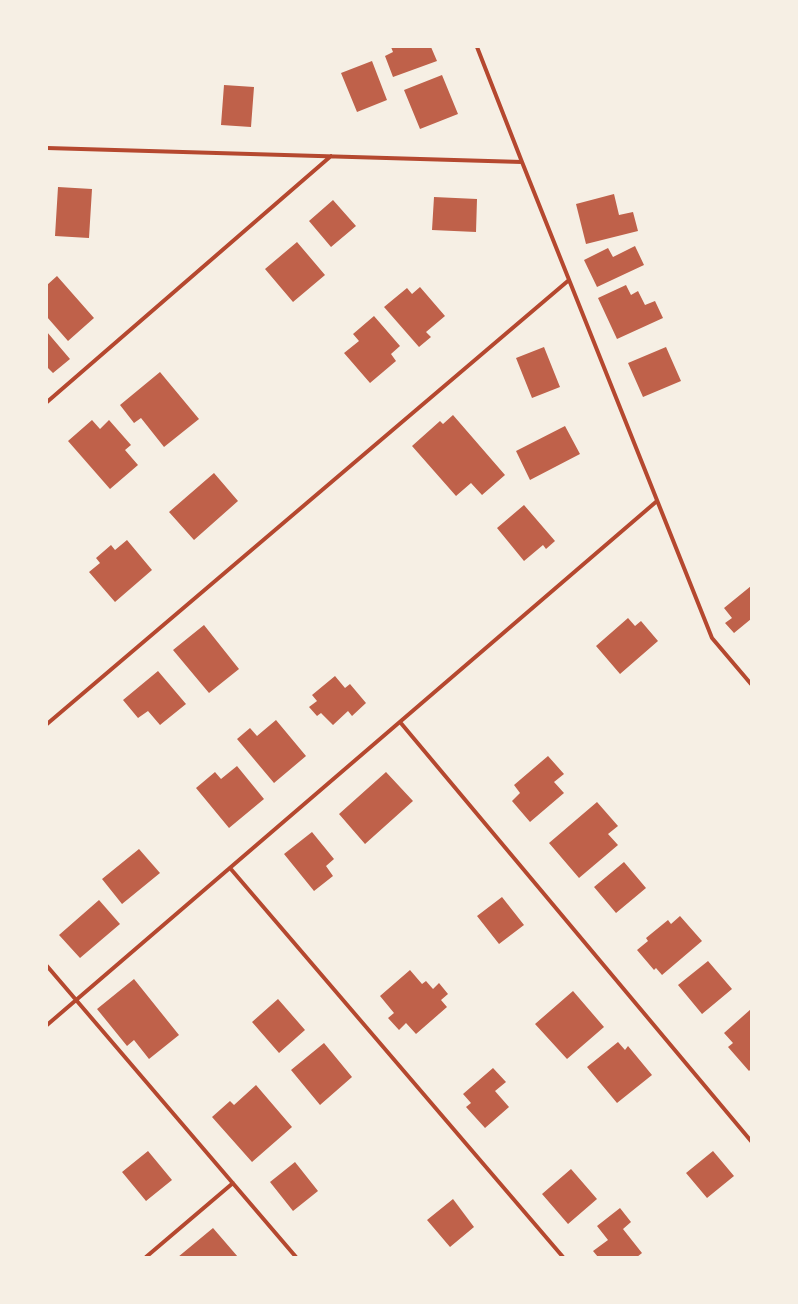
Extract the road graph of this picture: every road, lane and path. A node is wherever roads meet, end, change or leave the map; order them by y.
1 (477, 47) edge
2 (47, 148) edge
3 (331, 156) junction
4 (522, 162) junction
5 (569, 280) junction
6 (47, 402) edge
7 (657, 501) junction
8 (751, 684) edge
9 (400, 722) junction
10 (47, 724) edge
11 (230, 868) junction
12 (47, 966) edge
13 (76, 1000) junction
14 (47, 1025) edge
15 (751, 1141) edge
16 (232, 1183) junction
17 (146, 1257) edge
18 (296, 1257) edge
19 (563, 1257) edge

1 - 4 street
2 - 3 street
3 - 4 street
3 - 6 street
4 - 5 street
5 - 7 street
5 - 10 street
7 - 8 street
7 - 9 street
9 - 11 street
9 - 15 street
11 - 13 street
11 - 19 street
12 - 13 street
13 - 14 street
13 - 16 street
16 - 17 street
16 - 18 street

